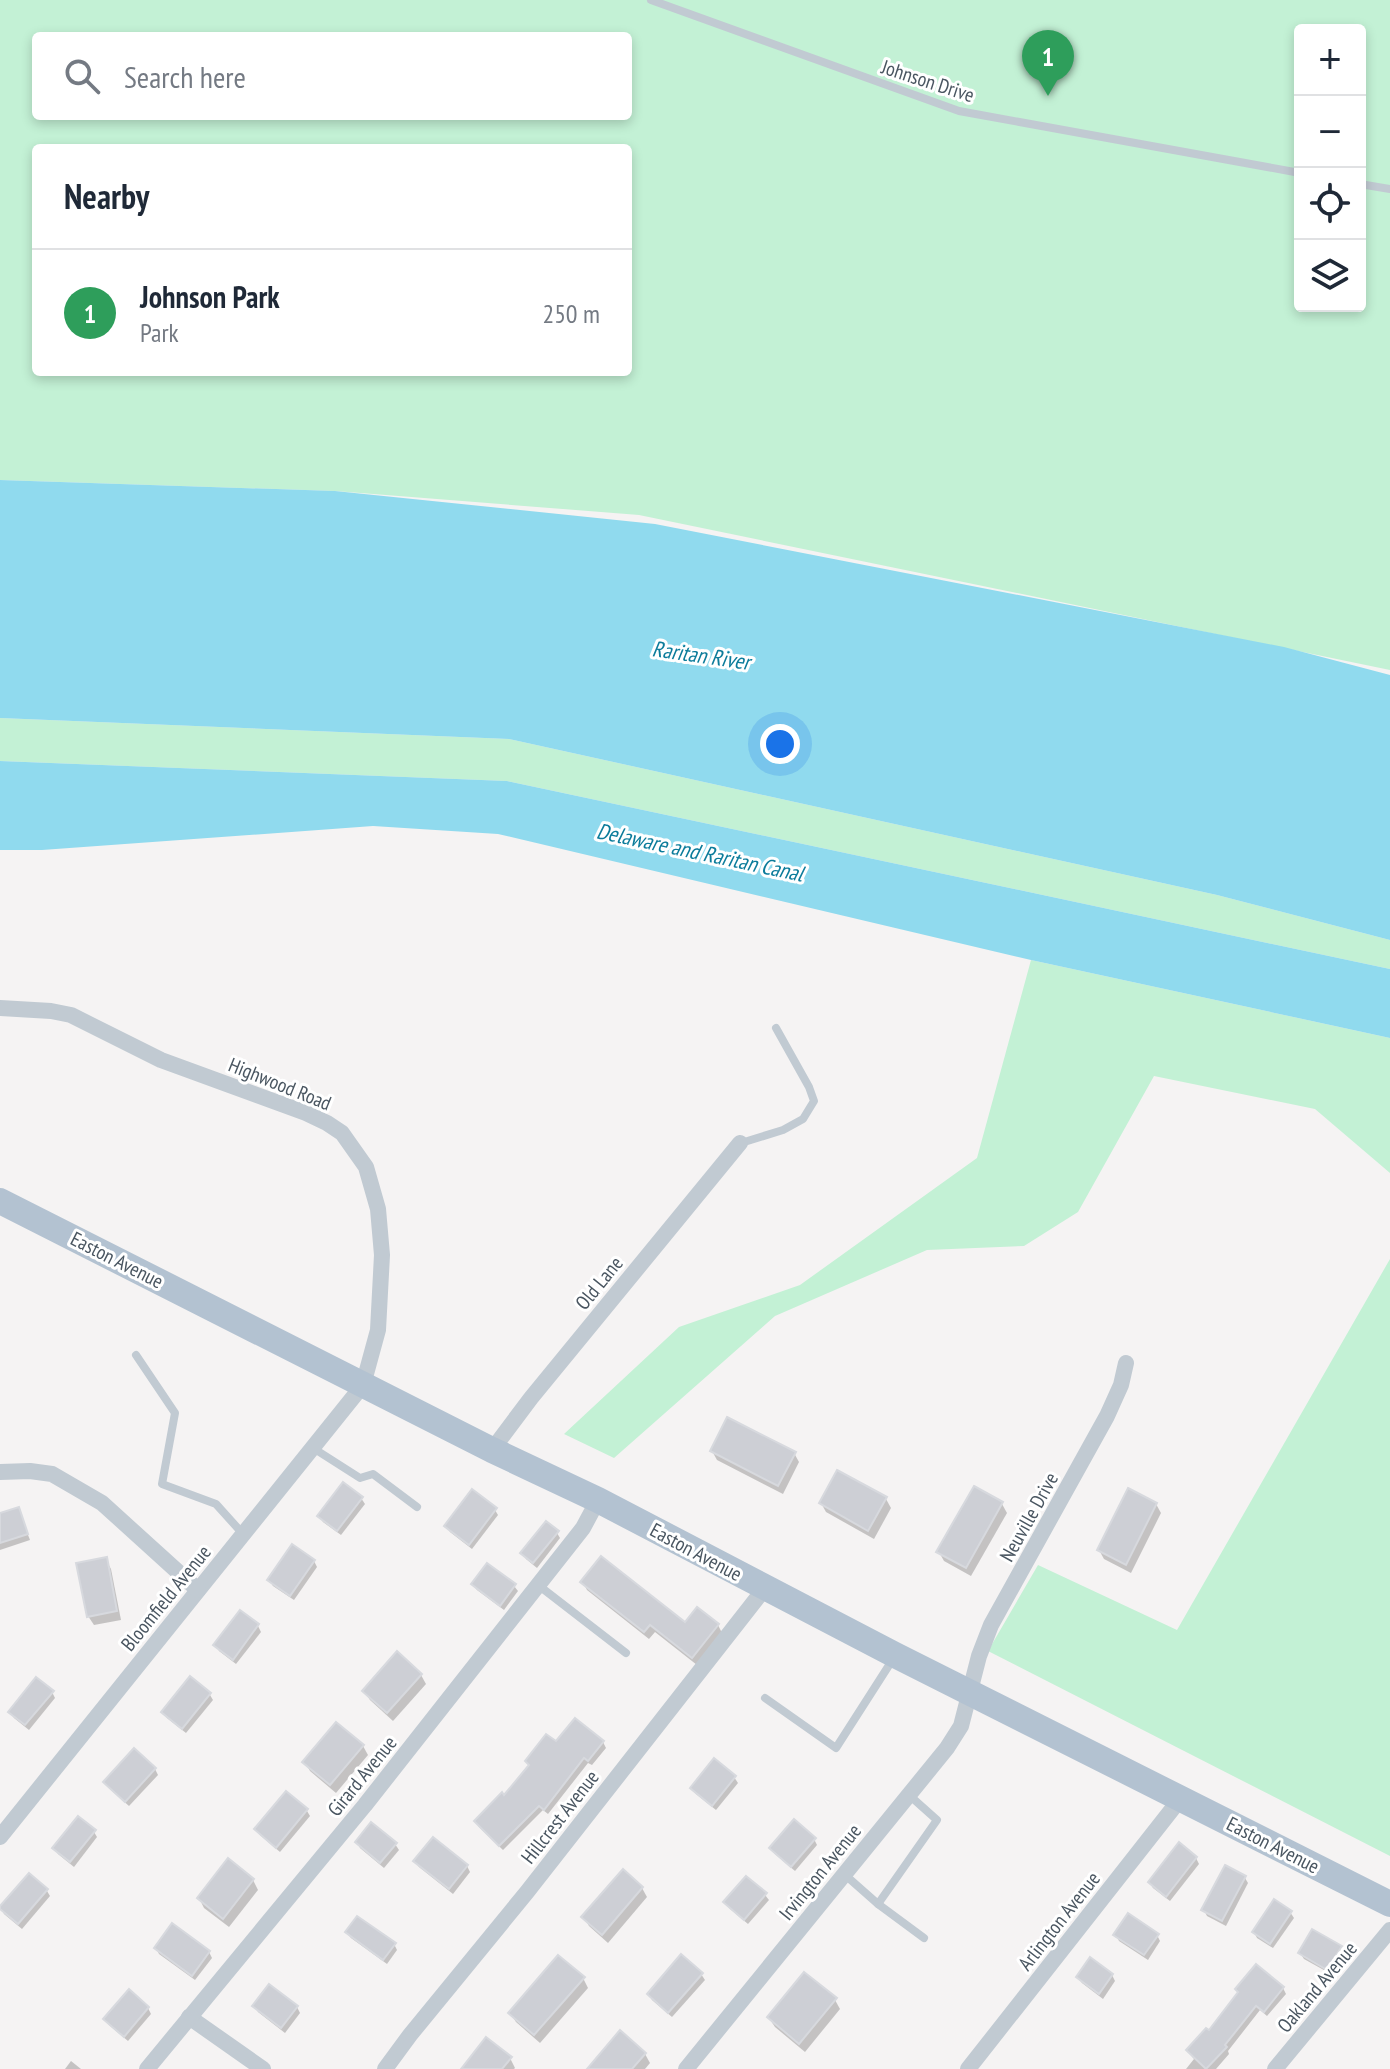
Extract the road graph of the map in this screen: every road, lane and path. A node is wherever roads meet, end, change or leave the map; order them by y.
1 (651, 0) edge
2 (1294, 172) edge
3 (1366, 185) edge
4 (1390, 189) edge
5 (0, 1008) edge
6 (776, 1028) dead end
7 (740, 1143) joint
8 (0, 1201) edge
9 (136, 1355) dead end
10 (1126, 1363) dead end
11 (363, 1385) junction
12 (312, 1448) junction
13 (492, 1450) junction
14 (0, 1472) edge
15 (598, 1500) junction
16 (417, 1507) dead end
17 (243, 1534) junction
18 (538, 1584) junction
19 (765, 1588) junction
20 (198, 1590) junction
21 (626, 1653) dead end
22 (895, 1655) junction
23 (970, 1692) junction
24 (765, 1698) dead end
25 (909, 1795) junction
26 (1181, 1798) junction
27 (0, 1837) edge
28 (844, 1874) junction
29 (878, 1904) junction
30 (1390, 1904) edge
31 (1390, 1930) edge
32 (924, 1938) dead end
33 (189, 2017) junction
34 (147, 2069) edge
35 (263, 2069) edge
36 (385, 2069) edge
37 (686, 2069) edge
38 (968, 2069) edge
39 (1275, 2069) edge

1 - 2 lane, Johnson Drive
3 - 4 lane
5 - 11 street, Highwood Road
6 - 7 lane
7 - 13 street, Old Lane
8 - 11 main road, Easton Avenue
9 - 17 lane
10 - 23 street, Neuville Drive
11 - 12 street, Bloomfield Avenue
11 - 13 main road, Easton Avenue
12 - 16 lane
12 - 17 street, Bloomfield Avenue
13 - 15 main road, Easton Avenue
14 - 20 street
15 - 18 street, Girard Avenue
15 - 19 main road, Easton Avenue
17 - 20 street, Bloomfield Avenue
18 - 21 lane
18 - 33 street, Girard Avenue
19 - 22 main road, Easton Avenue
19 - 36 street, Hillcrest Avenue
20 - 27 street, Bloomfield Avenue
22 - 23 main road, Easton Avenue
22 - 24 lane
23 - 25 street, Irvington Avenue
23 - 26 main road, Easton Avenue
25 - 28 street, Irvington Avenue
25 - 29 lane
26 - 30 main road, Easton Avenue
26 - 38 street, Arlington Avenue
28 - 29 lane
28 - 37 street, Irvington Avenue
29 - 32 lane
31 - 39 street, Oakland Avenue
33 - 34 street, Girard Avenue
33 - 35 street

